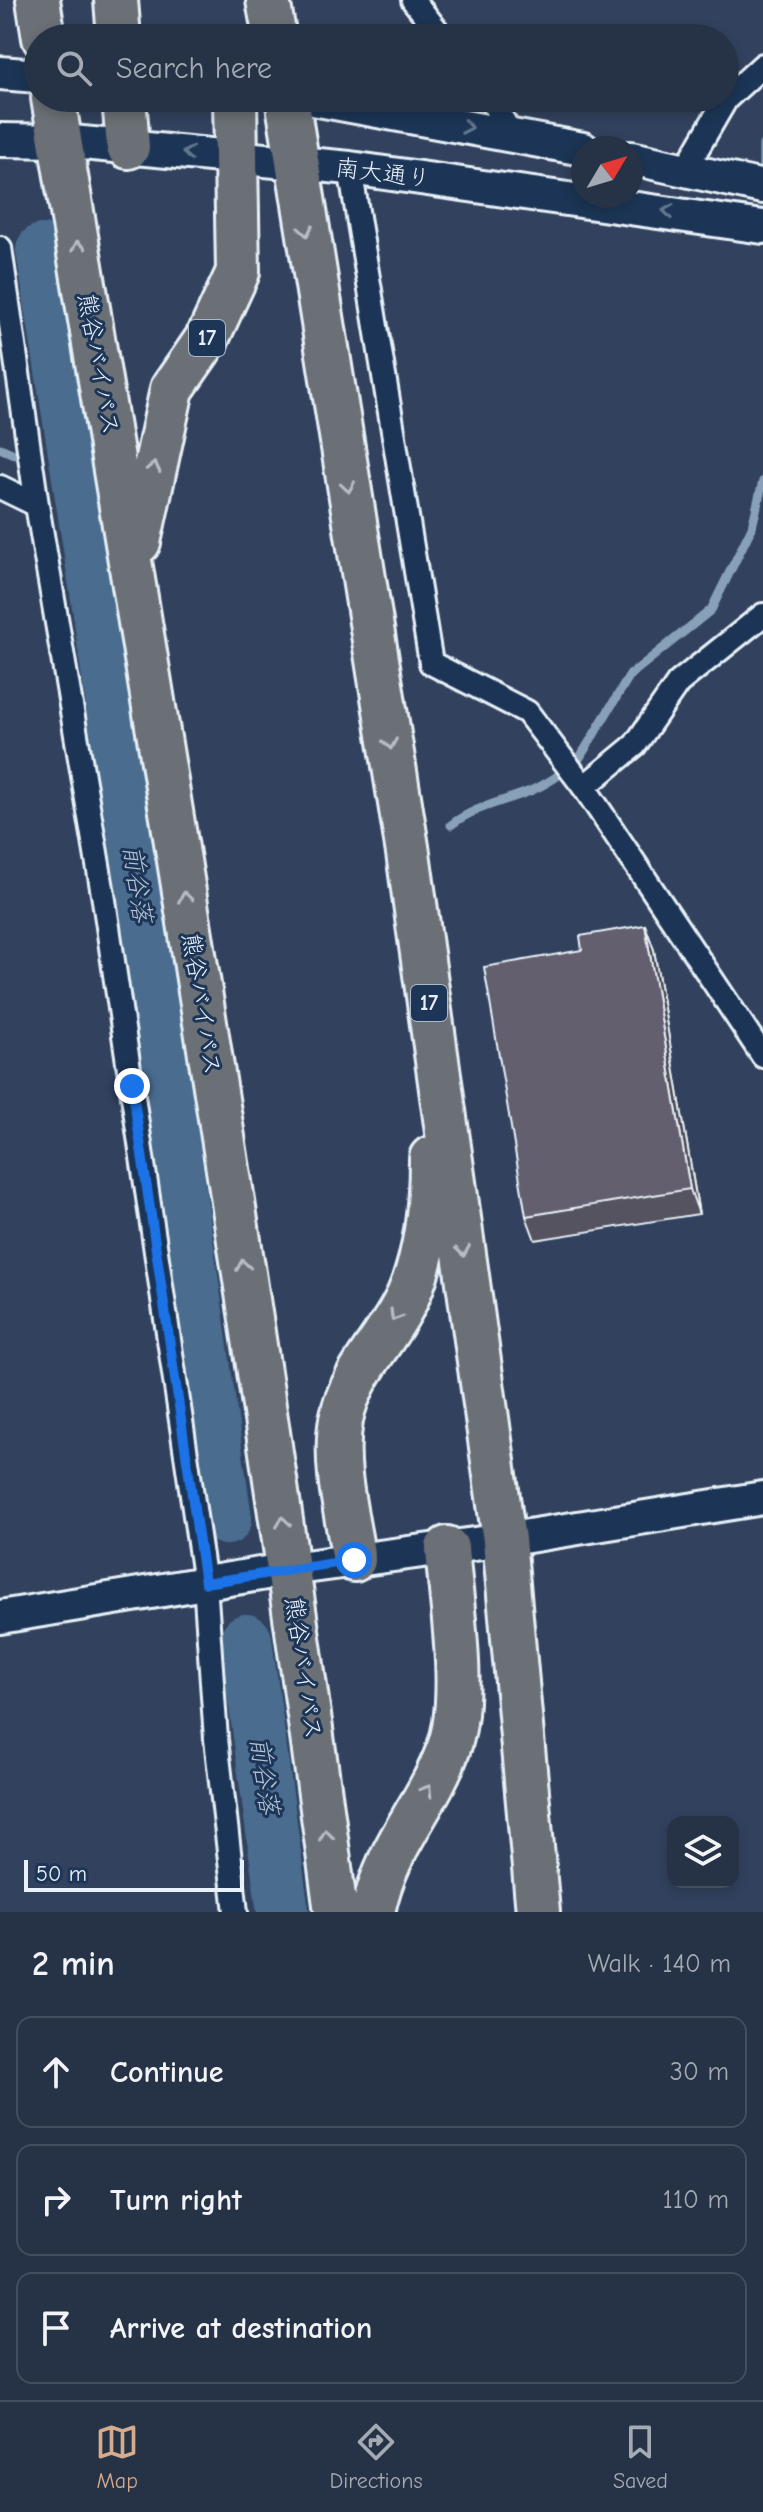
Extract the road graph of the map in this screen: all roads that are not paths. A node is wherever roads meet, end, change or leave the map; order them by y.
1 (38, 0) edge
2 (116, 0) edge
3 (268, 0) edge
4 (413, 0) edge
5 (42, 24) edge
6 (118, 24) edge
7 (272, 24) edge
8 (432, 24) edge
9 (763, 65) edge
10 (0, 73) edge
11 (24, 75) edge
12 (739, 87) edge
13 (56, 112) edge
14 (125, 112) edge
15 (235, 112) edge
16 (289, 112) edge
17 (383, 112) edge
18 (498, 112) edge
19 (718, 112) edge
20 (512, 136) junction
21 (0, 140) edge
22 (61, 141) junction
23 (128, 147) junction
24 (571, 147) edge
25 (235, 158) junction
26 (643, 160) edge
27 (296, 164) junction
28 (350, 168) junction
29 (686, 168) junction
30 (753, 185) edge
31 (754, 226) edge
32 (0, 248) edge
33 (0, 487) edge
34 (37, 505) junction
35 (134, 571) junction
36 (763, 615) edge
37 (584, 787) junction
38 (431, 1021) junction
39 (763, 1056) edge
40 (763, 1498) edge
41 (504, 1540) junction
42 (447, 1548) junction
43 (354, 1560) junction
44 (290, 1569) junction
45 (205, 1583) junction
46 (0, 1617) edge
47 (236, 1912) edge
48 (336, 1912) edge
49 (373, 1912) edge
50 (538, 1912) edge

1 - 5 highway
2 - 6 highway
3 - 7 highway
4 - 8 street
9 - 12 street
10 - 11 street
13 - 22 highway, 熊谷バイパス / 17
14 - 23 highway
15 - 25 highway, 17
16 - 27 highway, 17
17 -> 20 street
18 - 20 street
19 - 29 street
20 - 24 street
21 - 22 street, 南大通り
22 - 23 street, 南大通り
35 -> 22 highway, 熊谷バイパス / 17
25 -> 23 street, 南大通り
25 - 27 street, 南大通り
35 -> 25 highway, 17
26 - 29 street
27 - 28 street, 南大通り
27 -> 38 highway, 17
31 -> 28 street, 南大通り
28 - 37 street
29 - 30 street
32 - 34 street
33 - 34 street
34 - 45 street
44 -> 35 highway, 熊谷バイパス / 17
36 - 37 street
37 - 39 street
38 -> 41 highway, 17
38 -> 43 highway
40 - 41 street
41 - 42 street
41 - 50 highway, 17
42 - 43 street
49 -> 42 highway
43 - 44 street
44 - 45 street
48 -> 44 highway, 熊谷バイパス / 17
45 - 46 street
45 - 47 street

